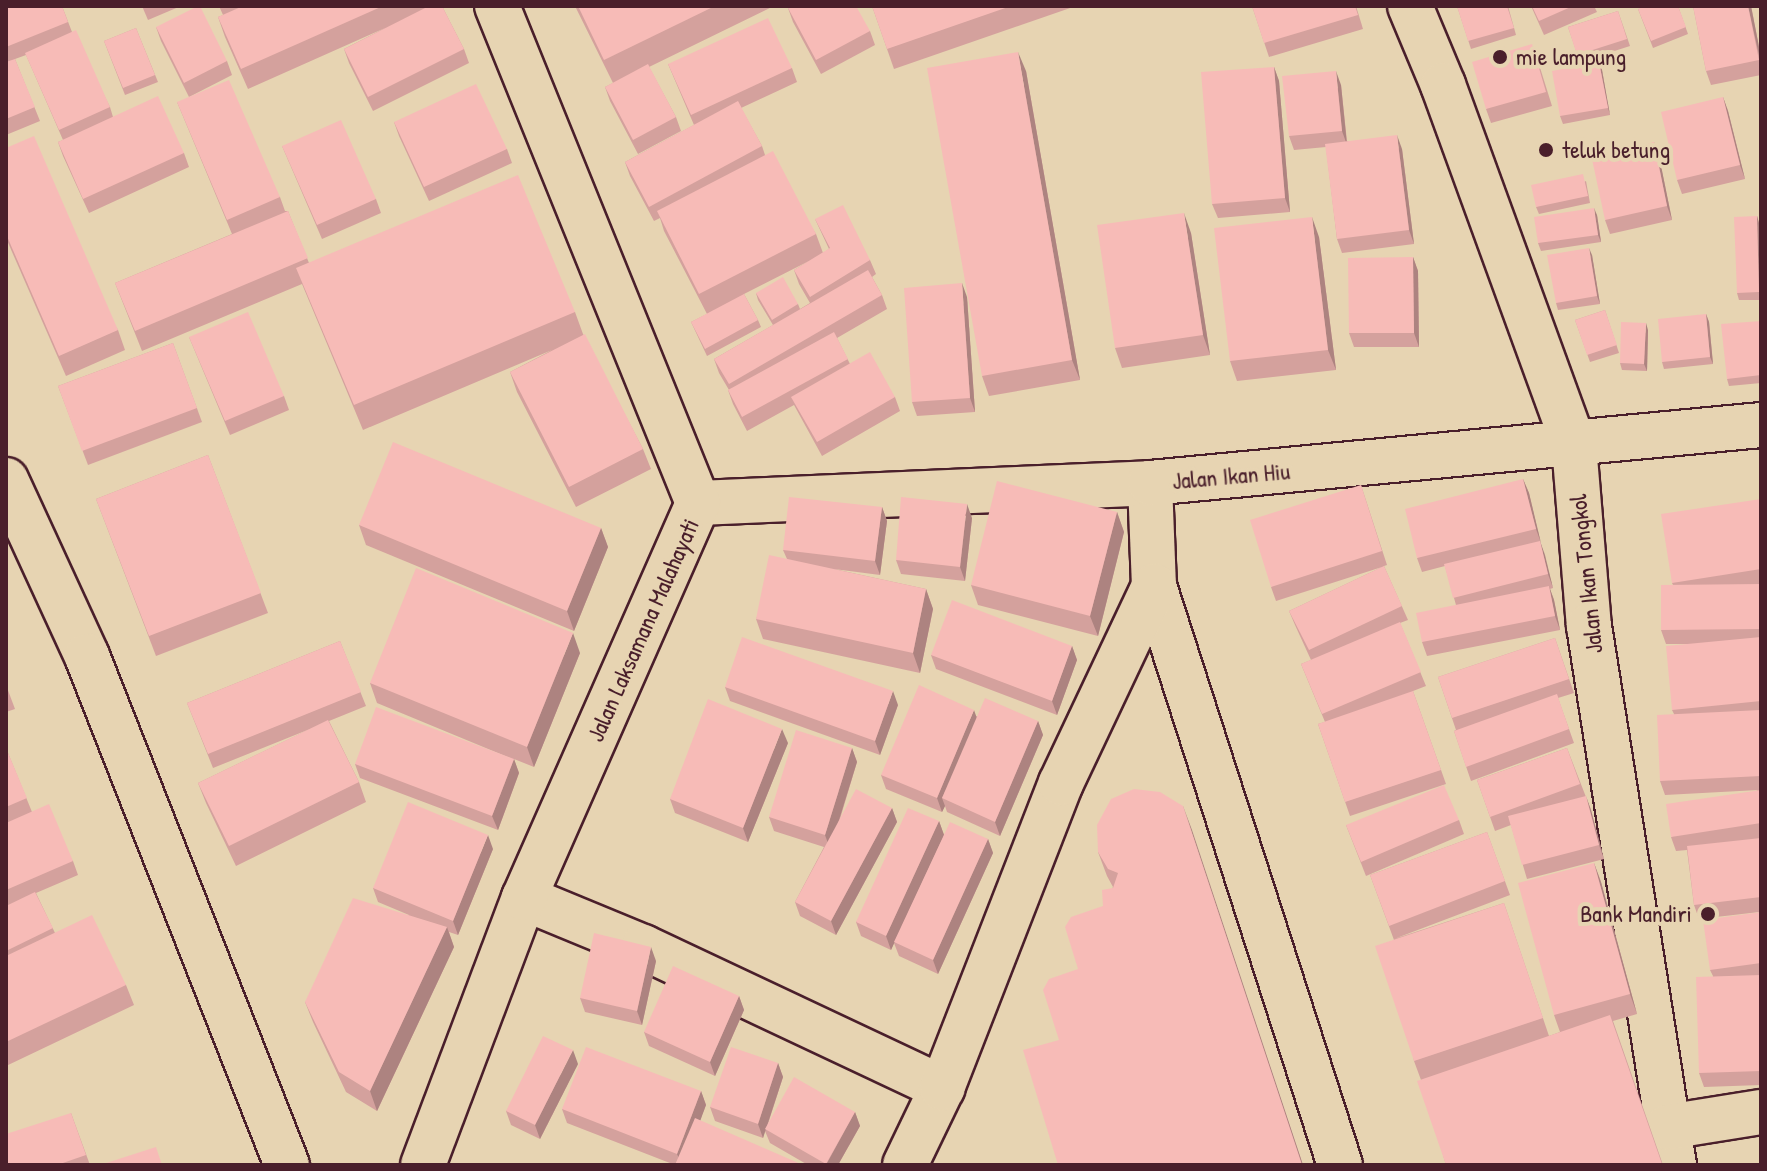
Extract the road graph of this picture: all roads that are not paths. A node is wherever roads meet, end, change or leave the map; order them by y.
1 (497, 6) edge
2 (1410, 6) edge
3 (1761, 425) edge
4 (1574, 445) junction
5 (6, 480) edge
6 (1150, 483) junction
7 (698, 503) junction
8 (1154, 586) junction
9 (524, 898) junction
10 (942, 1088) junction
11 (1761, 1112) edge
12 (1671, 1146) edge
13 (287, 1165) edge
14 (423, 1165) edge
15 (905, 1165) edge
16 (1340, 1165) edge

1 - 7 main road, Jalan Laksamana Malahayati
2 - 4 main road, Jalan Ikan Tongkol
3 - 4 main road, Jalan Ikan Hiu
4 - 6 main road, Jalan Ikan Hiu
4 - 12 main road, Jalan Ikan Tongkol
5 - 13 main road
6 - 7 main road, Jalan Ikan Hiu
6 - 8 main road
7 - 9 main road, Jalan Laksamana Malahayati
8 - 10 main road
8 - 16 main road
9 - 10 main road
9 - 14 main road, Jalan Laksamana Malahayati
10 - 15 main road
11 - 12 main road

